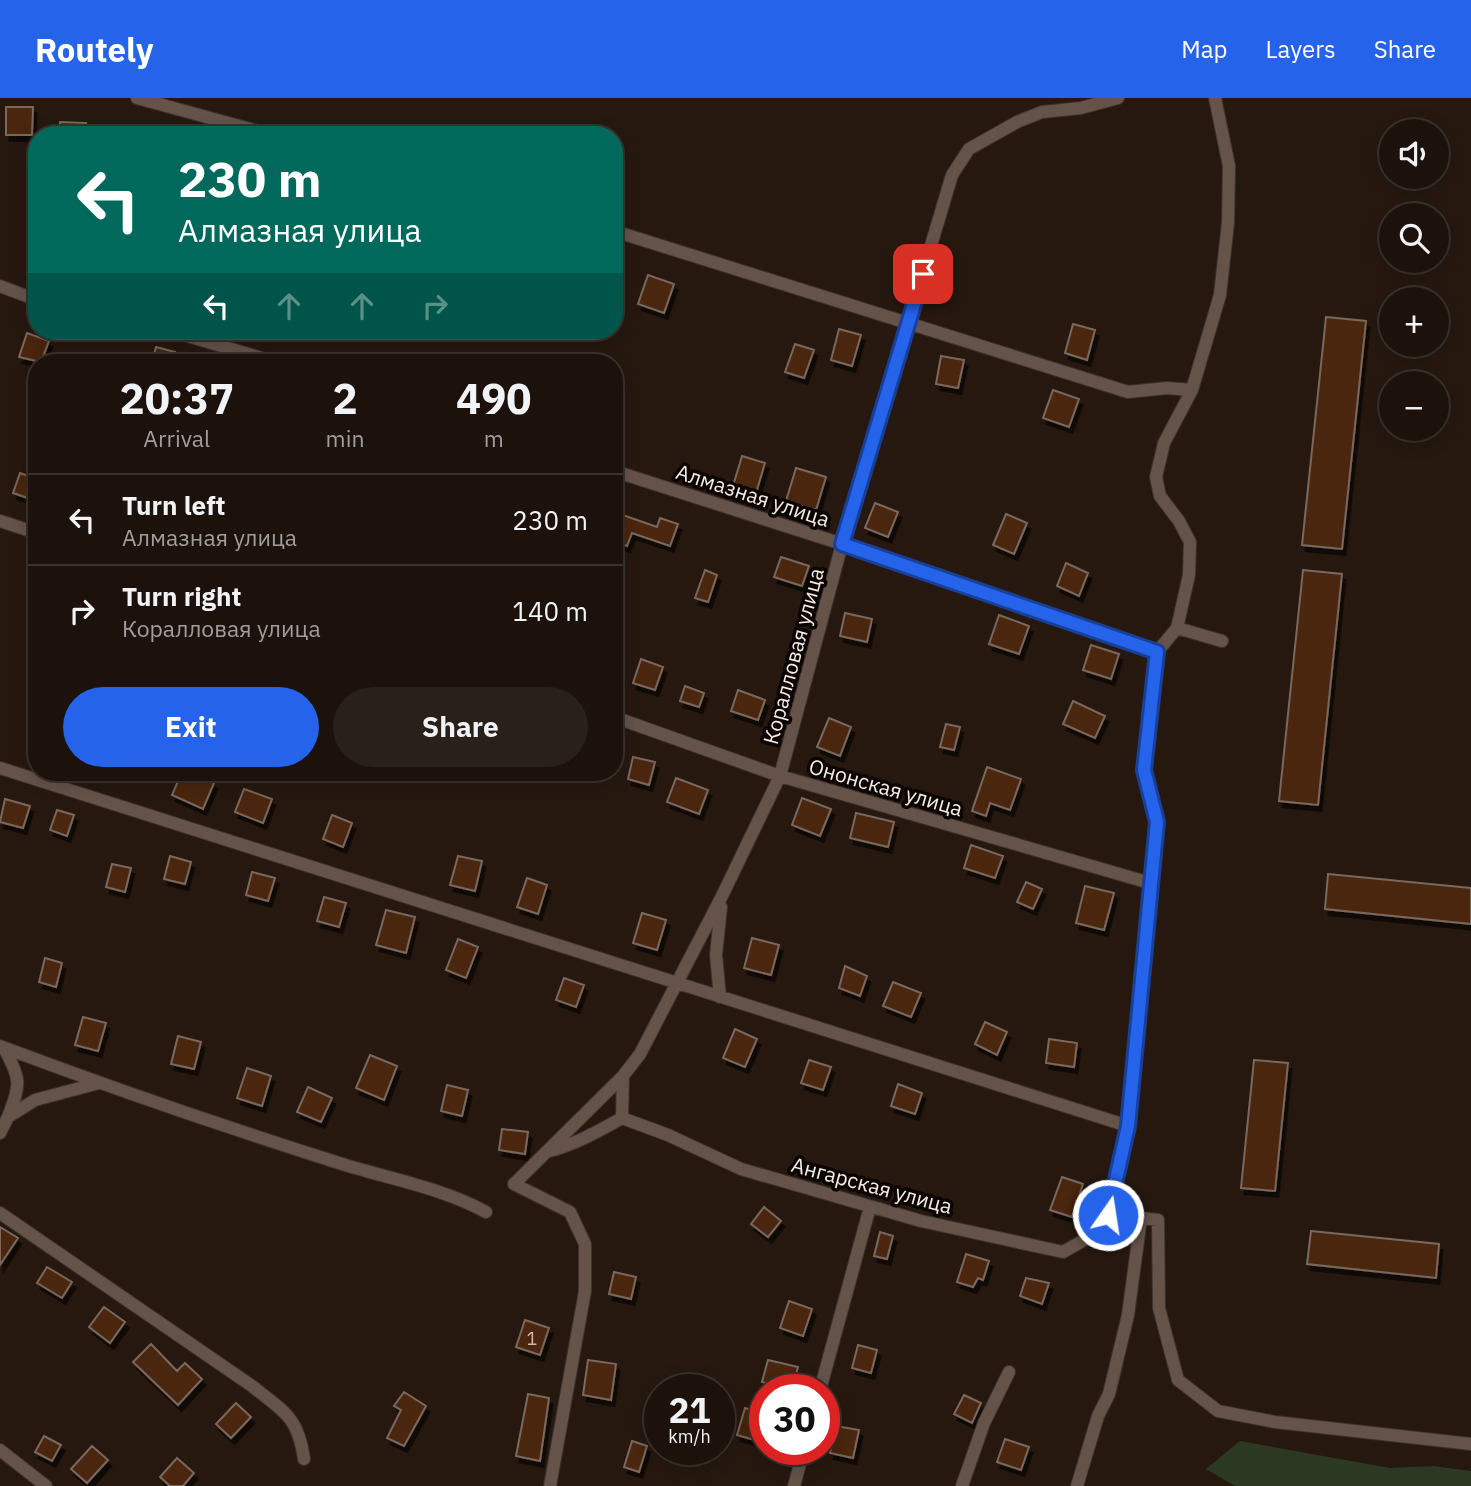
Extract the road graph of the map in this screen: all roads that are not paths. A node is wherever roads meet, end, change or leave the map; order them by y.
1 (137, 98) edge
2 (1118, 98) edge
3 (1215, 98) edge
4 (239, 126) edge
5 (623, 234) edge
6 (0, 286) edge
7 (28, 297) edge
8 (909, 323) junction
9 (201, 340) edge
10 (248, 354) edge
11 (1192, 390) junction
12 (623, 474) edge
13 (0, 521) edge
14 (28, 530) edge
15 (842, 544) junction
16 (1177, 628) junction
17 (1222, 641) dead end
18 (1157, 652) junction
19 (623, 720) edge
20 (0, 768) edge
21 (780, 776) junction
22 (28, 777) edge
23 (41, 781) edge
24 (1150, 883) junction
25 (721, 898) junction
26 (678, 984) junction
27 (720, 997) junction
28 (2, 1047) edge
29 (623, 1076) junction
30 (99, 1083) junction
31 (8, 1117) junction
32 (622, 1118) junction
33 (1128, 1126) junction
34 (0, 1133) edge
35 (546, 1152) junction
36 (870, 1207) junction
37 (486, 1212) dead end
38 (0, 1213) edge
39 (1108, 1215) junction
40 (1140, 1218) junction
41 (1009, 1372) dead end
42 (824, 1374) edge
43 (1471, 1444) edge
44 (0, 1450) edge
45 (304, 1460) dead end
46 (800, 1465) edge
47 (46, 1486) edge
48 (550, 1486) edge
49 (794, 1486) edge
50 (962, 1486) edge
51 (1077, 1486) edge

1 - 4 street
2 - 8 street, Коралловая улица
3 - 11 street
5 - 8 street
6 - 7 street
8 - 11 street
8 - 15 street, Коралловая улица
9 - 10 street
11 - 16 street
12 - 15 street, Алмазная улица
13 - 14 street
15 - 18 street, Алмазная улица
15 - 21 street, Коралловая улица
16 - 17 street
16 - 18 street
18 - 24 street
19 - 21 street, Ононская улица
20 - 22 street
21 - 24 street, Ононская улица
21 - 25 street, Коралловая улица
23 - 26 street
24 - 33 street
25 - 26 street, Коралловая улица
25 - 27 street
26 - 27 street
26 - 29 street, Коралловая улица
27 - 33 street
28 - 30 street
28 - 31 street
29 - 32 street
29 - 35 street, Коралловая улица
30 - 31 street
30 - 37 street
31 - 34 street
32 - 35 street
32 - 36 street, Ангарская улица
33 - 39 street
35 - 48 street, Коралловая улица
36 - 39 street, Ангарская улица
36 - 42 street
38 - 45 street
39 - 40 street
40 - 43 street
40 - 51 street
41 - 50 street
44 - 47 street
46 - 49 street

